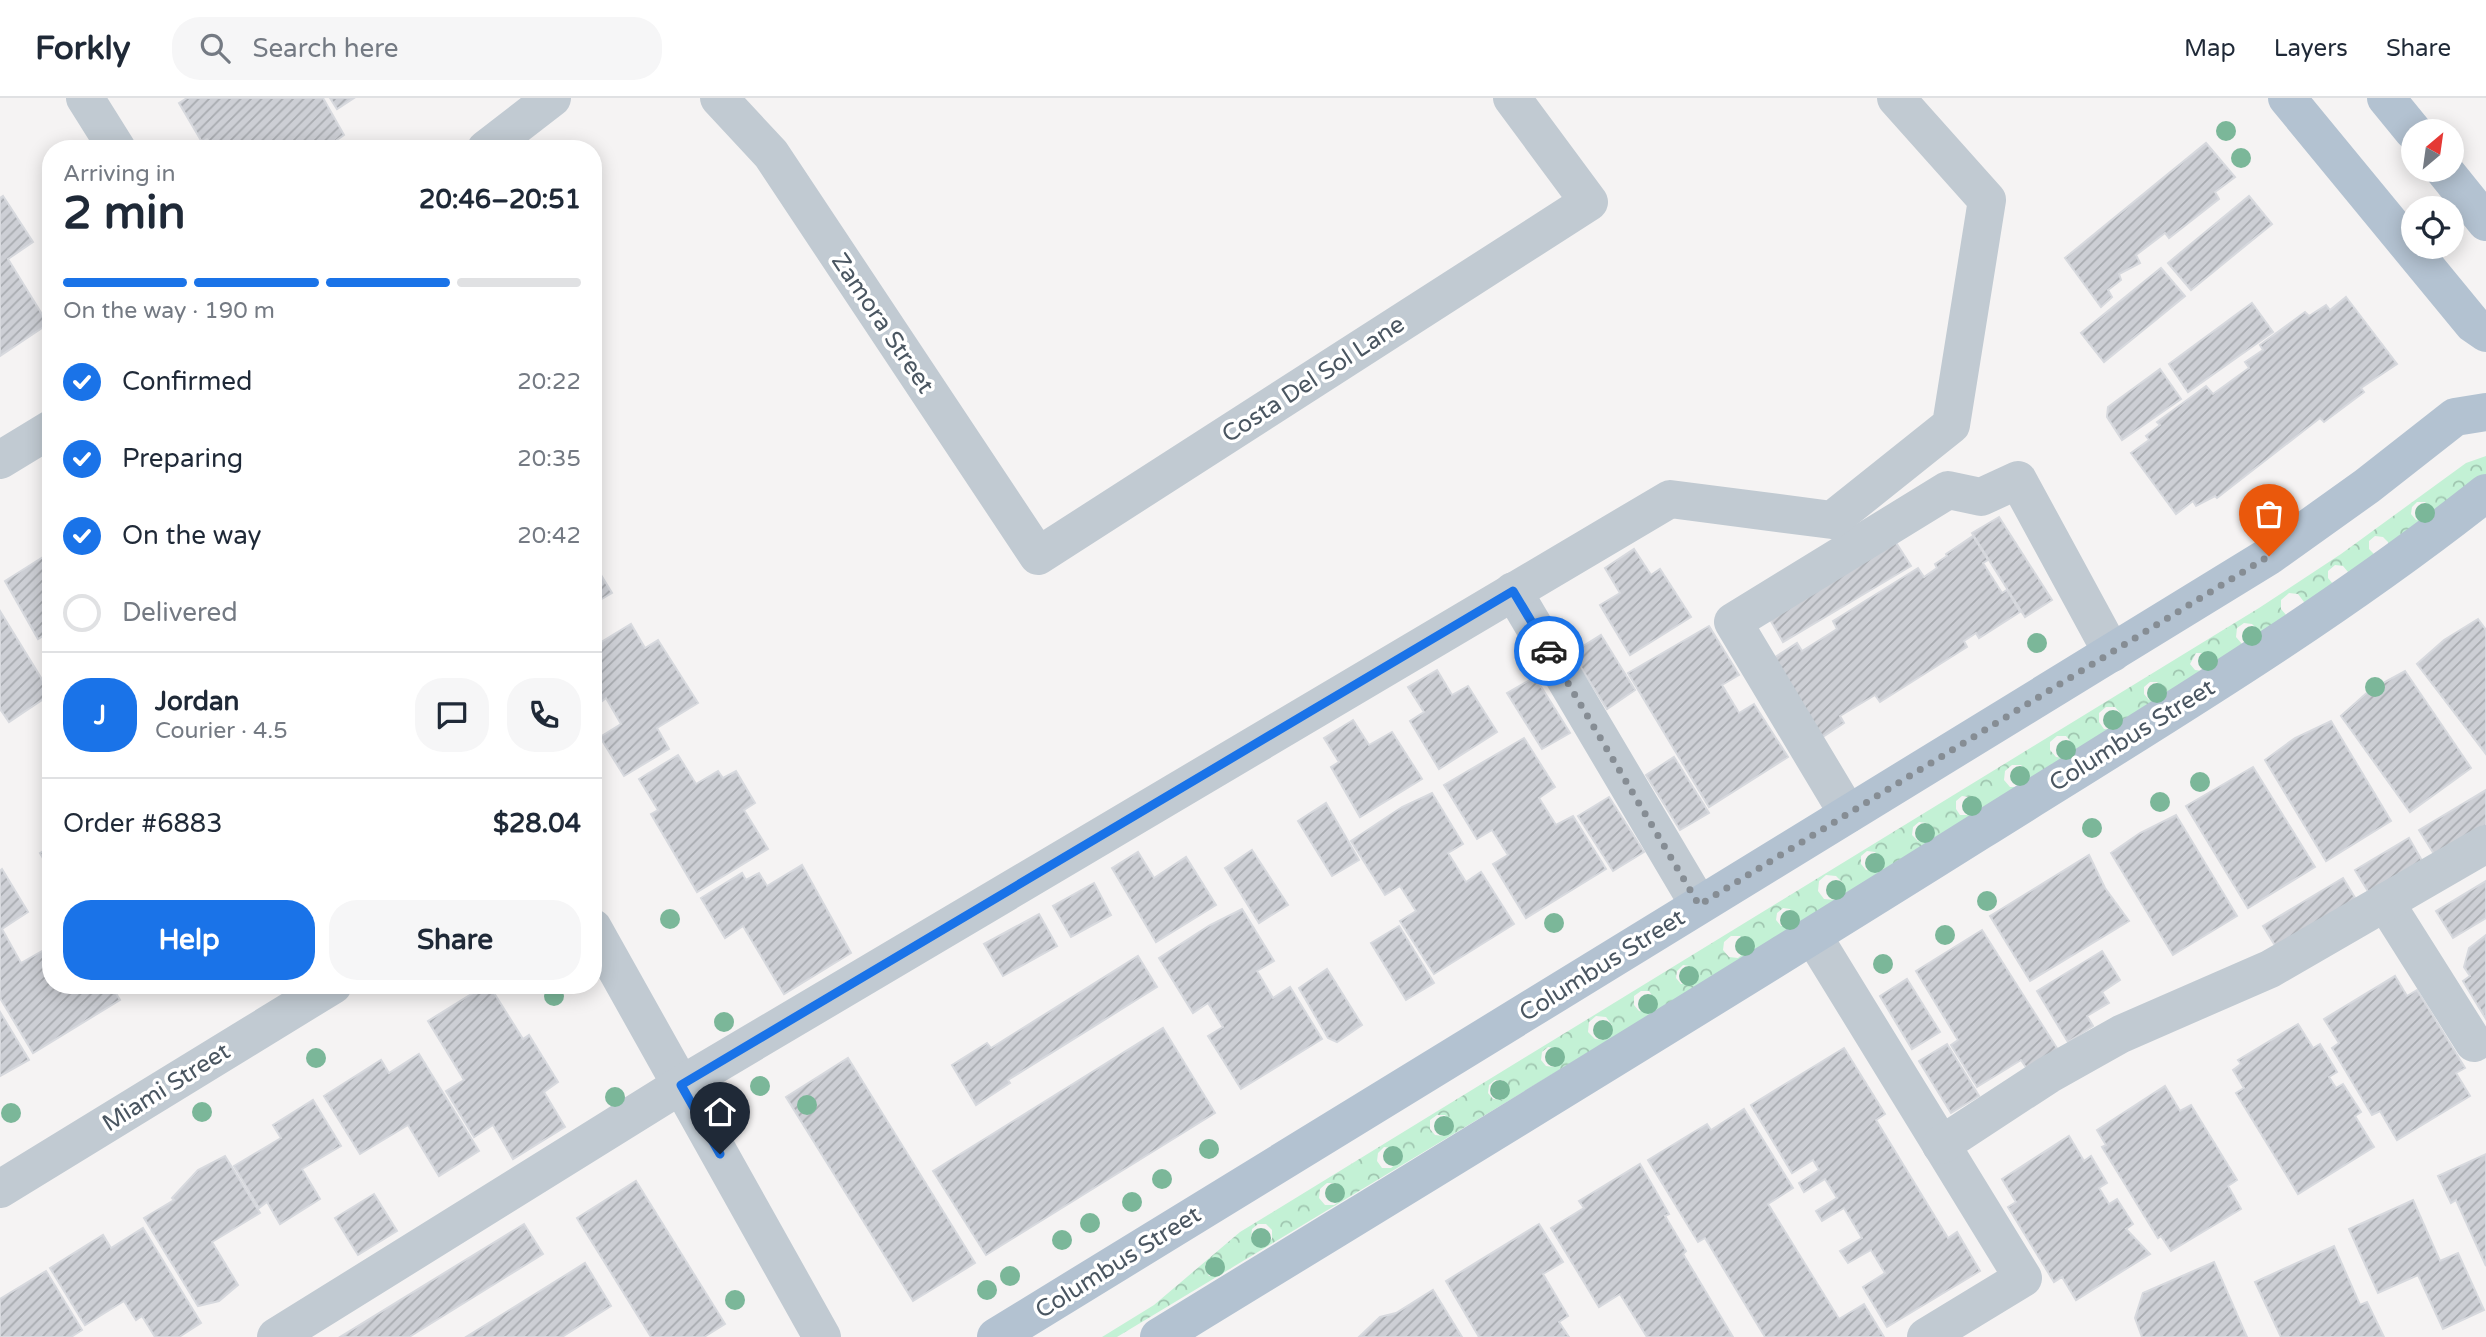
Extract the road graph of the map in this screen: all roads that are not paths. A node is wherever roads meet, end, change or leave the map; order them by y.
1 (85, 98) edge
2 (552, 98) edge
3 (719, 98) edge
4 (1512, 98) edge
5 (1896, 98) edge
6 (2287, 98) edge
7 (2386, 98) edge
8 (2403, 119) edge
9 (111, 140) edge
10 (498, 140) edge
11 (2454, 182) edge
12 (2486, 222) edge
13 (2486, 333) edge
14 (2486, 412) edge
15 (42, 434) edge
16 (0, 460) edge
17 (2486, 493) edge
18 (1038, 556) joint
19 (1513, 591) junction
20 (2112, 653) junction
21 (1848, 814) junction
22 (2486, 844) edge
23 (2385, 902) junction
24 (1699, 905) junction
25 (1813, 936) junction
26 (602, 944) edge
27 (318, 994) edge
28 (2474, 1043) dead end
29 (681, 1085) junction
30 (1941, 1145) junction
31 (0, 1189) edge
32 (276, 1337) edge
33 (822, 1337) edge
34 (996, 1337) edge
35 (1159, 1337) edge
36 (1926, 1337) edge

1 - 9 street
2 - 10 street
3 - 18 street, Zamora Street
4 - 18 street, Costa Del Sol Lane
5 - 19 street
6 - 13 main road
7 - 8 main road
11 - 12 main road
14 - 20 main road, Columbus Street
15 - 16 street
17 - 25 main road, Columbus Street
19 - 24 street
19 - 29 street
20 - 21 main road, Columbus Street
20 - 21 street
21 - 24 main road, Columbus Street
22 - 23 street
23 - 28 street
23 - 30 street
24 - 34 main road, Columbus Street
25 - 30 street
25 - 35 main road, Columbus Street
26 - 29 street
27 - 31 street, Miami Street
29 - 32 street
29 - 33 street
30 - 36 street

